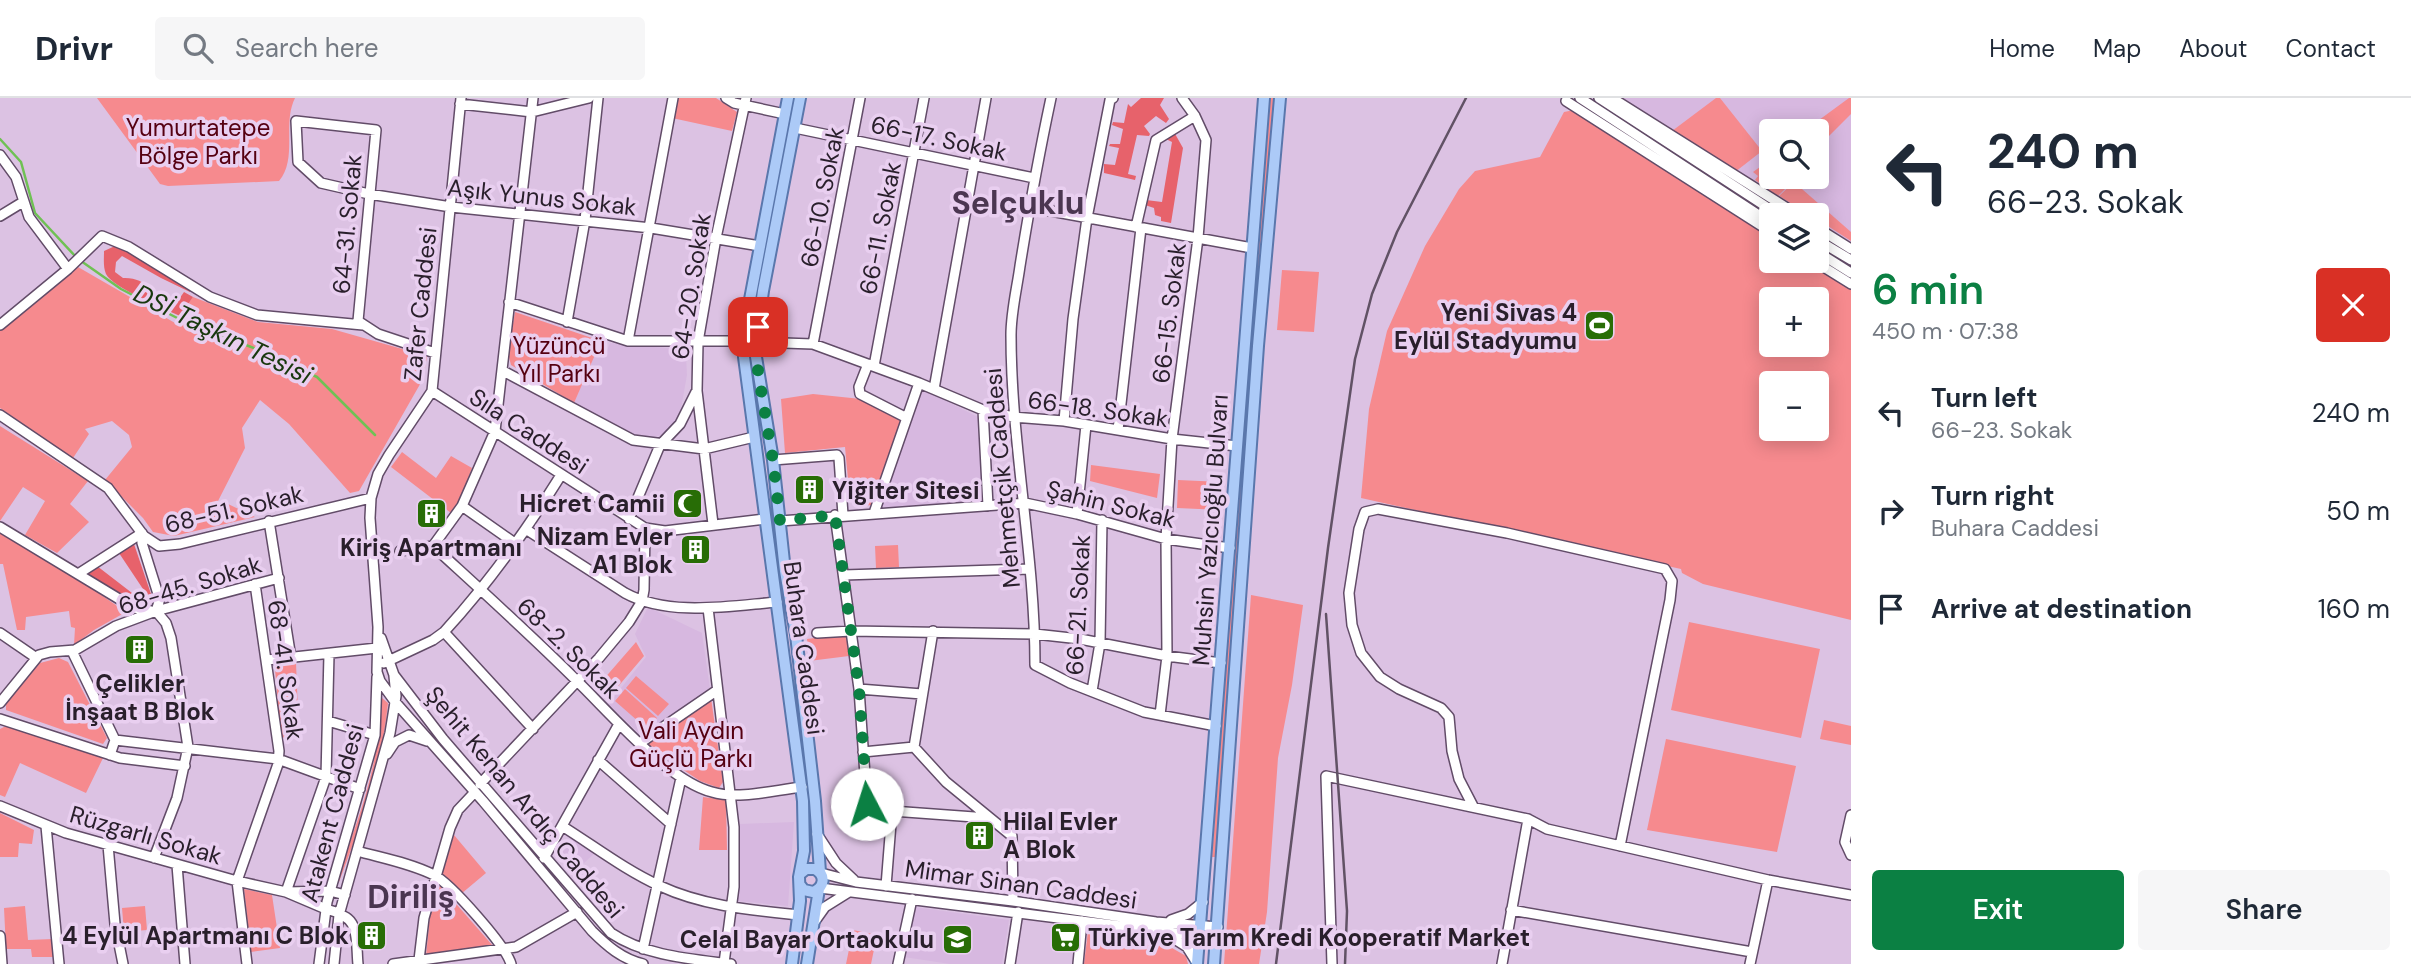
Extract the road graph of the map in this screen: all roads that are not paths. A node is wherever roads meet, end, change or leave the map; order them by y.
1 (533, 98) edge
2 (589, 98) edge
3 (598, 98) edge
4 (673, 98) edge
5 (726, 98) edge
6 (788, 98) edge
7 (800, 98) edge
8 (860, 98) edge
9 (924, 98) edge
10 (986, 98) edge
11 (1051, 98) edge
12 (1113, 98) edge
13 (1182, 98) edge
14 (1264, 98) edge
15 (1280, 98) edge
16 (1580, 98) edge
17 (1599, 98) edge
18 (1612, 98) edge
19 (460, 101) edge
20 (1566, 101) dead end
21 (746, 102) edge
22 (532, 112) junction
23 (785, 114) junction
24 (1195, 116) junction
25 (795, 128) junction
26 (853, 139) junction
27 (914, 153) junction
28 (0, 155) edge
29 (973, 165) junction
30 (1034, 178) junction
31 (321, 183) joint
32 (369, 194) junction
33 (23, 202) junction
34 (1761, 203) edge
35 (1779, 203) edge
36 (451, 207) junction
37 (1029, 207) junction
38 (520, 214) junction
39 (1759, 215) edge
40 (0, 216) edge
41 (1087, 218) junction
42 (584, 219) junction
43 (1759, 224) edge
44 (651, 228) junction
45 (1138, 228) junction
46 (1829, 235) edge
47 (1198, 238) junction
48 (716, 239) junction
49 (760, 246) junction
50 (1829, 247) edge
51 (1252, 248) junction
52 (1851, 249) edge
53 (1829, 259) edge
54 (1851, 260) edge
55 (71, 266) junction
56 (1829, 271) edge
57 (1851, 273) edge
58 (1851, 285) edge
59 (509, 302) junction
60 (568, 322) junction
61 (361, 323) junction
62 (0, 325) edge
63 (628, 341) junction
64 (698, 342) junction
65 (750, 342) junction
66 (813, 344) junction
67 (435, 353) junction
68 (871, 365) junction
69 (503, 371) junction
70 (919, 383) junction
71 (934, 389) junction
72 (432, 391) junction
73 (697, 391) junction
74 (983, 410) junction
75 (0, 415) edge
76 (1013, 417) junction
77 (907, 418) junction
78 (1064, 421) junction
79 (1086, 425) junction
80 (1118, 430) junction
81 (495, 431) junction
82 (754, 437) junction
83 (1172, 439) junction
84 (660, 445) junction
85 (1237, 446) junction
86 (705, 449) junction
87 (773, 460) junction
88 (561, 475) junction
89 (371, 498) junction
90 (1025, 503) junction
91 (462, 506) junction
92 (988, 506) junction
93 (874, 513) junction
94 (1077, 514) junction
95 (839, 515) junction
96 (629, 519) junction
97 (765, 519) junction
98 (1102, 520) junction
99 (269, 521) junction
100 (780, 521) junction
101 (713, 524) junction
102 (0, 527) edge
103 (645, 528) junction
104 (527, 530) junction
105 (142, 533) junction
106 (1166, 539) junction
107 (516, 544) junction
108 (433, 546) junction
109 (1230, 548) junction
110 (400, 551) dead end
111 (1030, 569) junction
112 (78, 573) junction
113 (844, 575) junction
114 (279, 578) junction
115 (255, 584) junction
116 (482, 591) junction
117 (642, 601) junction
118 (777, 602) junction
119 (708, 608) junction
120 (156, 611) junction
121 (377, 620) junction
122 (851, 631) junction
123 (933, 631) junction
124 (444, 632) junction
125 (0, 633) edge
126 (817, 633) dead end
127 (1035, 634) junction
128 (1100, 643) junction
129 (377, 648) junction
130 (72, 651) junction
131 (329, 654) junction
132 (1167, 656) junction
133 (35, 657) junction
134 (291, 657) junction
135 (267, 660) junction
136 (388, 660) junction
137 (1221, 663) junction
138 (377, 672) junction
139 (394, 675) junction
140 (578, 681) junction
141 (859, 689) junction
142 (716, 691) junction
143 (1092, 691) junction
144 (922, 694) junction
145 (0, 703) edge
146 (396, 703) junction
147 (1160, 715) junction
148 (0, 719) edge
149 (328, 721) junction
150 (619, 724) junction
151 (1216, 726) junction
152 (533, 729) junction
153 (375, 735) junction
154 (115, 740) junction
155 (430, 742) junction
156 (640, 743) junction
157 (188, 747) junction
158 (914, 747) junction
159 (863, 752) junction
160 (110, 755) junction
161 (278, 759) junction
162 (384, 759) junction
163 (598, 760) junction
164 (185, 765) junction
165 (326, 777) junction
166 (681, 778) junction
167 (478, 788) junction
168 (802, 788) junction
169 (360, 789) junction
170 (731, 795) junction
171 (852, 803) dead end
172 (867, 804) junction
173 (0, 806) edge
174 (1473, 806) junction
175 (892, 811) junction
176 (1851, 815) edge
177 (989, 818) junction
178 (1528, 819) junction
179 (671, 824) junction
180 (46, 826) junction
181 (562, 826) junction
182 (817, 834) junction
183 (108, 845) junction
184 (1620, 846) junction
185 (357, 851) junction
186 (1851, 855) edge
187 (154, 858) junction
188 (544, 858) junction
189 (177, 865) junction
190 (821, 873) junction
191 (436, 876) junction
192 (801, 879) junction
193 (1768, 880) junction
194 (237, 881) junction
195 (856, 882) junction
196 (657, 885) junction
197 (886, 886) junction
198 (820, 888) junction
199 (330, 891) junction
200 (850, 891) junction
201 (286, 892) junction
202 (345, 895) junction
203 (1851, 895) edge
204 (912, 899) junction
205 (1013, 901) junction
206 (1202, 902) junction
207 (732, 908) junction
208 (326, 909) junction
209 (1511, 910) junction
210 (577, 912) junction
211 (1018, 912) junction
212 (339, 914) junction
213 (798, 915) junction
214 (1082, 921) junction
215 (814, 922) junction
216 (1164, 927) junction
217 (1200, 930) junction
218 (1217, 932) junction
219 (0, 936) edge
220 (628, 944) junction
221 (504, 949) junction
222 (647, 950) junction
223 (1752, 952) junction
224 (419, 960) junction
225 (621, 960) edge
226 (1197, 963) edge
227 (2, 964) edge
228 (59, 964) edge
229 (123, 964) edge
230 (184, 964) edge
231 (247, 964) edge
232 (319, 964) edge
233 (334, 964) edge
234 (358, 964) edge
235 (393, 964) edge
236 (511, 964) edge
237 (643, 964) edge
238 (649, 964) edge
239 (728, 964) edge
240 (792, 964) edge
241 (807, 964) edge
242 (898, 964) edge
243 (1010, 964) edge
244 (1078, 964) edge
245 (1214, 964) edge
246 (1332, 964) edge
247 (1503, 964) edge
248 (1750, 964) edge

1 - 22 street
2 - 22 street
3 - 42 street
4 - 44 street
5 - 21 street
6 - 23 main road, Buhara Caddesi
7 - 25 main road, Buhara Caddesi
8 - 26 street, 66-10. Sokak
9 - 27 street, 66-11. Sokak
10 - 29 street
11 - 30 street, Mehmetçik Caddesi
12 - 41 street
13 - 24 street, 66-15. Sokak
14 - 51 main road, Muhsin Yazıcıoğlu Bulvarı
15 - 218 main road, Muhsin Yazıcıoğlu Bulvarı
16 - 39 street
17 - 34 street
18 - 35 street
19 - 22 street
19 - 36 street, Zafer Caddesi
20 - 43 street
21 - 23 street
21 - 48 street, 64-20. Sokak
22 - 38 street
23 - 49 main road, Buhara Caddesi
24 - 45 street
24 - 47 street, 66-15. Sokak
25 - 26 street, 66-17. Sokak
25 - 65 main road, Buhara Caddesi
26 - 27 street, 66-17. Sokak
26 - 66 street, 66-10. Sokak
27 - 29 street, 66-17. Sokak
27 - 68 street, 66-11. Sokak
28 - 33 street
29 - 30 street, 66-17. Sokak
29 - 71 street
30 - 37 street, Mehmetçik Caddesi
31 - 32 street, Aşık Yunus Sokak
31 - 32 street, 64-31. Sokak
32 - 36 street, Aşık Yunus Sokak
32 - 61 street, 64-31. Sokak
33 - 40 street
33 - 55 street
36 - 38 street, Aşık Yunus Sokak
36 - 67 street, Zafer Caddesi
37 - 41 street
37 - 76 street, Mehmetçik Caddesi
38 - 42 street, Aşık Yunus Sokak
38 - 59 street
41 - 45 street
41 - 78 street
42 - 44 street, Aşık Yunus Sokak
42 - 60 street
44 - 48 street, Aşık Yunus Sokak
44 - 63 street
45 - 47 street
45 - 80 street
46 - 52 street
47 - 51 street
47 - 83 street, 66-15. Sokak
48 - 49 street, Aşık Yunus Sokak
48 - 64 street, 64-20. Sokak
49 - 65 main road, Buhara Caddesi
50 - 54 street
51 - 85 main road, Muhsin Yazıcıoğlu Bulvarı
53 - 57 street
55 - 61 street
55 - 62 street
56 - 58 street
59 - 60 street, 66-18. Sokak
59 - 69 street
60 - 63 street, 66-18. Sokak
61 - 67 street
63 - 64 street, 66-18. Sokak
64 - 65 street, 66-18. Sokak
64 - 73 street, 64-20. Sokak
65 - 66 street, 66-18. Sokak
65 - 82 main road, Buhara Caddesi
65 - 87 main road, Buhara Caddesi
66 - 68 street, 66-18. Sokak
67 - 72 street, Zafer Caddesi
68 - 70 street, 66-18. Sokak
68 - 77 street, 66-11. Sokak
69 - 81 street
69 - 84 street
70 - 71 street, 66-18. Sokak
70 - 77 street
71 - 74 street, 66-18. Sokak
72 - 81 street, Sıla Caddesi
72 - 89 street, Zafer Caddesi
73 - 84 street
73 - 86 street, 64-20. Sokak
74 - 76 street, 66-18. Sokak
74 - 92 street
75 - 105 street
76 - 78 street, 66-18. Sokak
76 - 90 street, Mehmetçik Caddesi
77 - 93 street
78 - 79 street, 66-18. Sokak
79 - 80 street, 66-18. Sokak
79 - 94 street
80 - 83 street, 66-18. Sokak
81 - 88 street, Sıla Caddesi
81 - 91 street
82 - 86 street
82 - 97 main road, Buhara Caddesi
83 - 85 street, 66-18. Sokak
83 - 106 street, 66-15. Sokak
84 - 86 street
84 - 96 street
85 - 109 main road, Muhsin Yazıcıoğlu Bulvarı
86 - 101 street, 64-20. Sokak
87 - 95 street
87 - 100 main road, Buhara Caddesi
88 - 96 street, Sıla Caddesi
88 - 104 street
89 - 99 street, 68-51. Sokak
89 - 121 street, Şehit Kenan Ardıç Caddesi
90 - 92 street, Şahin Sokak
90 - 94 street, Şahin Sokak
90 - 111 street, Mehmetçik Caddesi
91 - 107 street
91 - 108 street
92 - 93 street, Şahin Sokak
93 - 95 street, Şahin Sokak
94 - 98 street, Şahin Sokak
95 - 100 street, Şahin Sokak
95 - 113 street
96 - 103 street, Sıla Caddesi
97 - 101 street, Sıla Caddesi
97 - 118 main road, Buhara Caddesi
98 - 106 street, Şahin Sokak
98 - 128 street, 66-21. Sokak
99 - 105 street, 68-51. Sokak
99 - 114 street
100 - 182 main road, Buhara Caddesi
101 - 103 street, Sıla Caddesi
102 - 112 street
103 - 117 street
104 - 107 street
104 - 117 street
105 - 112 street, 68-51. Sokak
105 - 120 street
106 - 109 street, Şahin Sokak
106 - 132 street, 66-15. Sokak
107 - 116 street
108 - 110 street
108 - 116 street, 68-2. Sokak
109 - 137 main road, Muhsin Yazıcıoğlu Bulvarı
111 - 113 street
111 - 127 street, Mehmetçik Caddesi
112 - 120 street
113 - 122 street
114 - 115 street, 68-45. Sokak
114 - 134 street
115 - 120 street, 68-45. Sokak
115 - 135 street, 68-41. Sokak
116 - 124 street
116 - 140 street, 68-2. Sokak
117 - 119 street
117 - 140 street
118 - 119 street
118 - 168 main road, Buhara Caddesi
119 - 142 street
120 - 130 street, 68-45. Sokak
120 - 157 street
121 - 129 street, Şehit Kenan Ardıç Caddesi
121 - 136 street, Şehit Kenan Ardıç Caddesi
122 - 123 street
122 - 126 street
122 - 141 street
123 - 127 street
123 - 144 street
124 - 136 street
124 - 152 street
125 - 133 street
127 - 128 street
127 - 143 street, Mehmetçik Caddesi
128 - 132 street
128 - 143 street, 66-21. Sokak
129 - 131 street
129 - 138 street, Şehit Kenan Ardıç Caddesi
130 - 133 street, 68-45. Sokak
130 - 154 street
131 - 134 street
131 - 149 street
132 - 137 street
132 - 147 street, 66-15. Sokak
133 - 145 street
134 - 135 street
135 - 161 street, 68-41. Sokak
136 - 138 street
136 - 139 street, Şehit Kenan Ardıç Caddesi
137 - 151 main road, Muhsin Yazıcıoğlu Bulvarı
138 - 146 street, Şehit Kenan Ardıç Caddesi
138 - 153 street, Atakent Caddesi
139 - 146 street, Atakent Caddesi
139 - 167 street, Şehit Kenan Ardıç Caddesi
140 - 150 street, 68-2. Sokak
140 - 152 street
141 - 144 street
141 - 159 street
142 - 156 street
142 - 170 street
143 - 147 street, Mehmetçik Caddesi
144 - 158 street
146 - 155 street, Şehit Kenan Ardıç Caddesi
146 - 162 street, Atakent Caddesi
147 - 151 street, Mehmetçik Caddesi
148 - 160 street
149 - 153 street
149 - 165 street
150 - 156 street, 68-2. Sokak
150 - 163 street
151 - 206 main road, Muhsin Yazıcıoğlu Bulvarı
152 - 167 street
153 - 169 street, Atakent Caddesi
154 - 157 street
154 - 160 street
155 - 162 street
155 - 167 street, Şehit Kenan Ardıç Caddesi
156 - 166 street, 68-2. Sokak
157 - 161 street
157 - 164 street
158 - 159 street
158 - 177 street
159 - 172 street
160 - 164 street
161 - 165 street
161 - 194 street, 68-41. Sokak
162 - 185 street, Atakent Caddesi
163 - 179 street
163 - 181 street
164 - 187 street
165 - 169 street
165 - 201 street
166 - 170 street, 68-2. Sokak
166 - 179 street
167 - 188 street, Şehit Kenan Ardıç Caddesi
167 - 191 street
167 - 210 street, Şehit Kenan Ardıç Caddesi
168 - 170 street, 68-2. Sokak
168 - 192 main road, Buhara Caddesi
169 - 199 street, Atakent Caddesi
170 - 207 street
171 - 172 street
172 - 175 street
173 - 180 street, Rüzgarlı Sokak
174 - 178 street
174 - 184 street
174 - 246 street
175 - 177 street
175 - 197 street
176 - 186 street
177 - 205 street
178 - 184 street
178 - 209 street
179 - 196 street
180 - 183 street, Rüzgarlı Sokak
180 - 228 street
181 - 188 street
181 - 196 street
182 - 190 main road, Buhara Caddesi
182 - 195 street
183 - 187 street, Rüzgarlı Sokak
183 - 229 street
184 - 193 street
185 - 191 street
185 - 202 street, Atakent Caddesi
187 - 189 street, Rüzgarlı Sokak
188 - 220 street, Şehit Kenan Ardıç Caddesi
189 - 194 street, Rüzgarlı Sokak
189 - 230 street
190 - 192 main road
190 - 195 street, Mimar Sinan Caddesi
190 - 198 main road
191 - 221 street
191 - 224 street
192 - 198 main road
192 - 213 main road, Buhara Caddesi
193 - 203 street
193 - 223 street
194 - 201 street, Rüzgarlı Sokak
194 - 231 street
195 - 197 street, Mimar Sinan Caddesi
196 - 207 street
196 - 222 street
197 - 205 street, Mimar Sinan Caddesi
198 - 200 street, Mimar Sinan Caddesi
198 - 215 main road
199 - 201 street, Rüzgarlı Sokak
199 - 202 street, Rüzgarlı Sokak
199 - 208 street, Atakent Caddesi
200 - 204 street, Mimar Sinan Caddesi
200 - 215 street
201 - 208 street, Rüzgarlı Sokak
202 - 212 street, Atakent Caddesi
204 - 211 street, Mimar Sinan Caddesi
204 - 242 street
205 - 216 street, Mimar Sinan Caddesi
206 - 216 street
206 - 217 main road, Muhsin Yazıcıoğlu Bulvarı
207 - 213 street
207 - 239 street
208 - 212 street, Rüzgarlı Sokak
208 - 232 street, Atakent Caddesi
209 - 223 street
209 - 247 street
210 - 221 street
210 - 225 street, Şehit Kenan Ardıç Caddesi
211 - 214 street, Mimar Sinan Caddesi
211 - 243 street
212 - 233 street, Atakent Caddesi
212 - 234 street
213 - 240 main road, Buhara Caddesi
214 - 216 street, Mimar Sinan Caddesi
214 - 244 street
215 - 241 main road
216 - 217 street, Mimar Sinan Caddesi
216 - 226 street
217 - 218 street, Mimar Sinan Caddesi
217 - 226 main road, Muhsin Yazıcıoğlu Bulvarı
218 - 245 main road, Muhsin Yazıcıoğlu Bulvarı
219 - 227 street
220 - 222 street, Şehit Kenan Ardıç Caddesi
220 - 225 street
221 - 224 street
221 - 236 street
222 - 238 street
222 - 239 street, Şehit Kenan Ardıç Caddesi
223 - 248 street
224 - 235 street
225 - 237 street, Şehit Kenan Ardıç Caddesi

